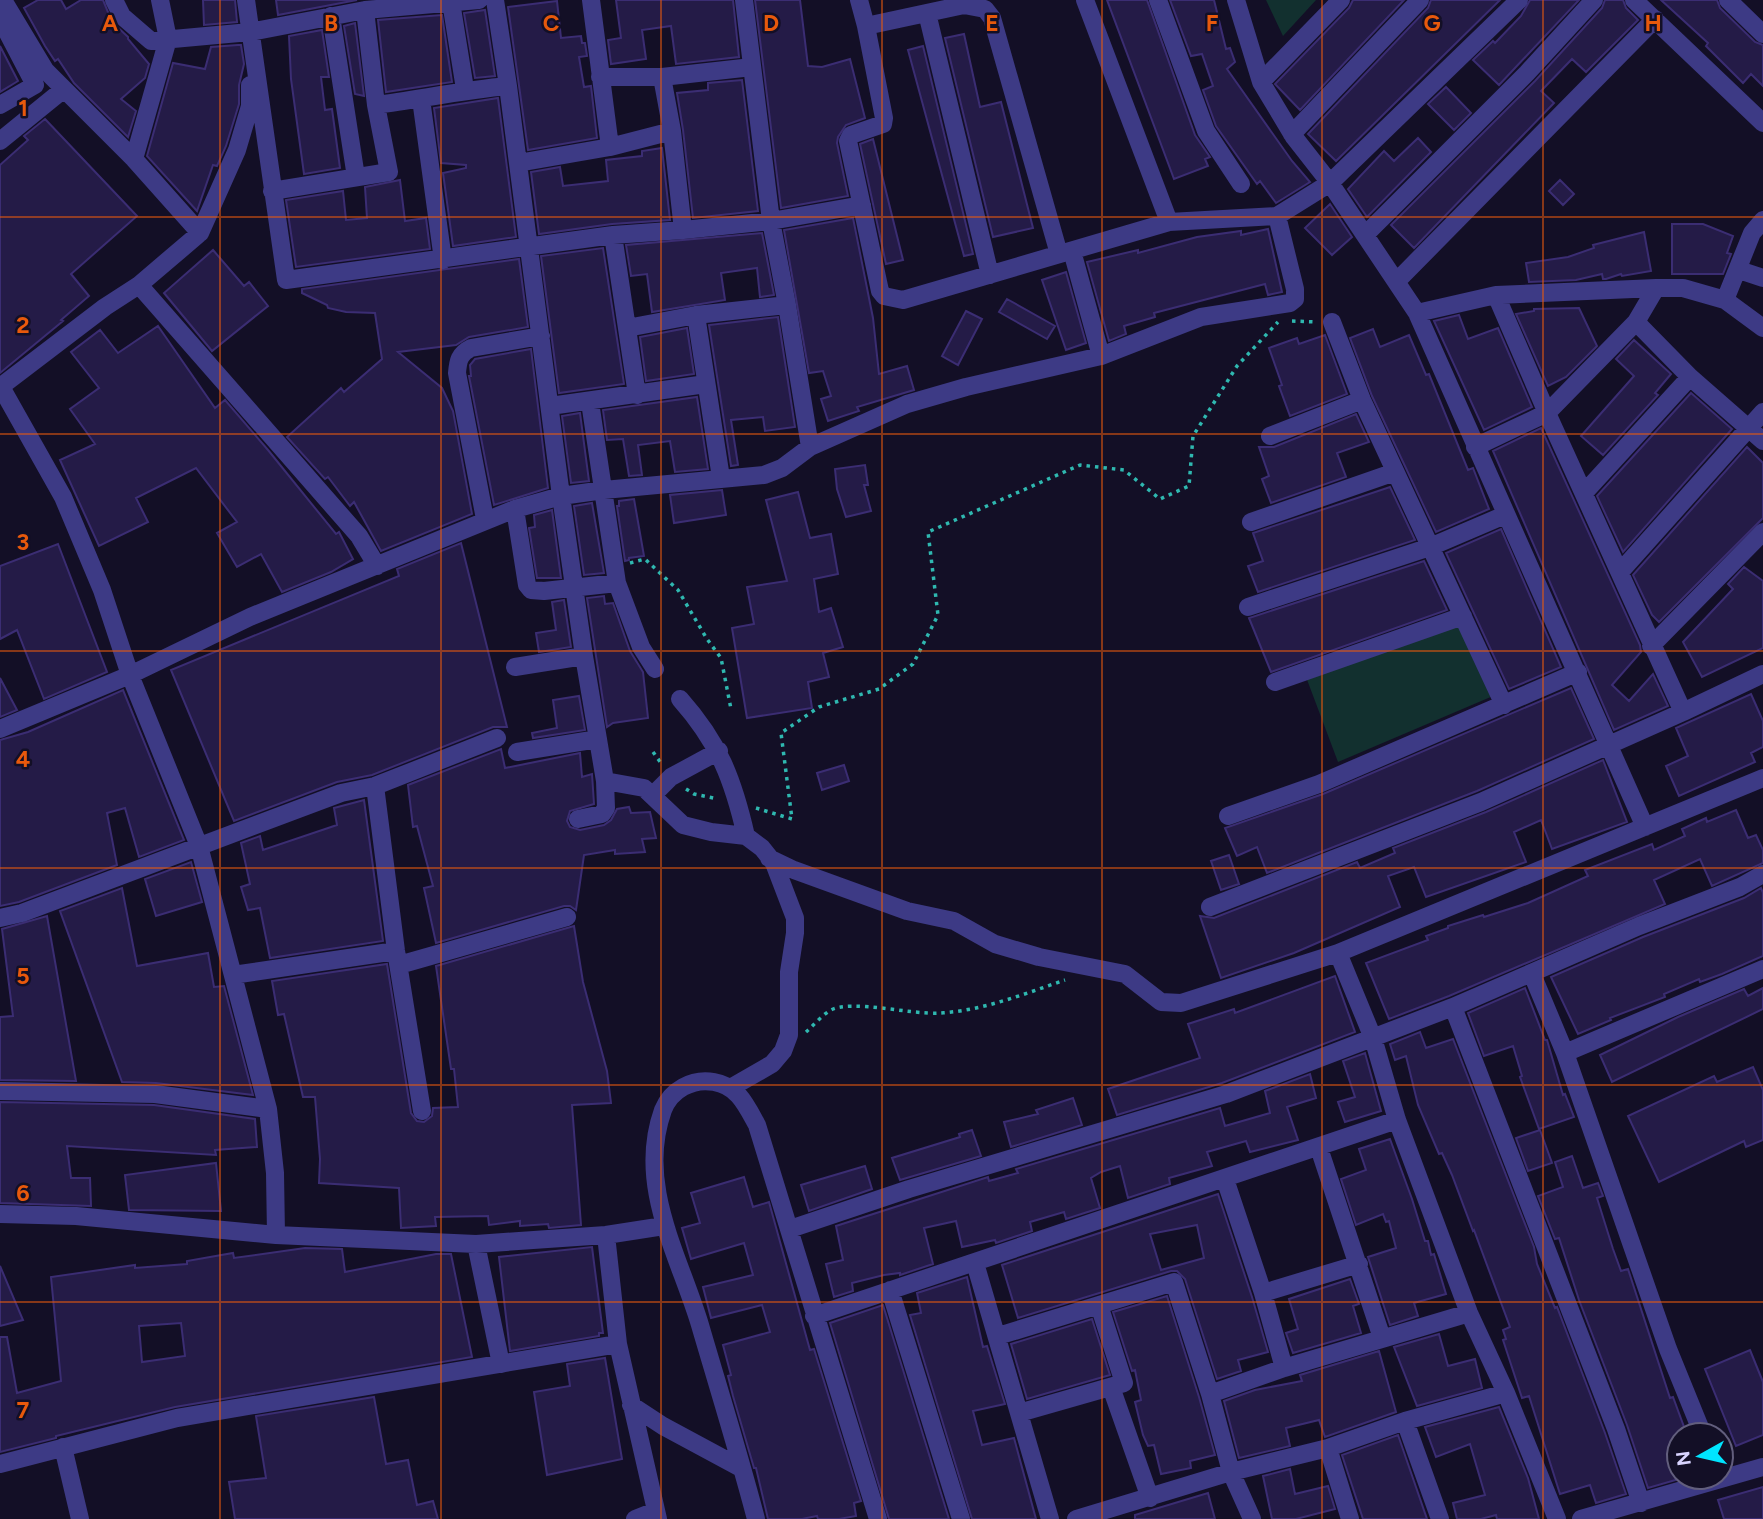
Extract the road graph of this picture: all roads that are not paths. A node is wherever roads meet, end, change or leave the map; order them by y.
1 (4, 0) edge
2 (114, 0) edge
3 (160, 0) edge
4 (246, 0) edge
5 (479, 0) edge
6 (495, 0) edge
7 (591, 0) edge
8 (744, 0) edge
9 (859, 0) edge
10 (1085, 0) edge
11 (1158, 0) edge
12 (1236, 0) edge
13 (1341, 0) edge
14 (1420, 0) edge
15 (1519, 0) edge
16 (1594, 0) edge
17 (1634, 0) edge
18 (1728, 0) edge
19 (451, 2) junction
20 (411, 3) edge
21 (366, 10) junction
22 (927, 13) junction
23 (331, 16) junction
24 (0, 18) edge
25 (1655, 19) junction
26 (866, 26) junction
27 (250, 32) junction
28 (1763, 34) edge
29 (168, 40) junction
30 (752, 67) junction
31 (600, 77) junction
32 (662, 77) junction
33 (1261, 82) junction
34 (508, 86) junction
35 (64, 89) junction
36 (465, 89) junction
37 (421, 99) junction
38 (0, 105) edge
39 (376, 105) junction
40 (1763, 123) edge
41 (672, 131) junction
42 (1292, 134) junction
43 (0, 141) edge
44 (610, 147) junction
45 (134, 159) junction
46 (518, 163) junction
47 (356, 177) junction
48 (1330, 183) junction
49 (1241, 184) dead end
50 (272, 191) junction
51 (862, 205) junction
52 (1278, 216) junction
53 (1763, 220) edge
54 (771, 221) junction
55 (1169, 222) junction
56 (683, 230) junction
57 (200, 233) junction
58 (613, 235) junction
59 (1366, 235) junction
60 (529, 247) junction
61 (1065, 252) junction
62 (443, 260) junction
63 (1739, 270) junction
64 (990, 275) junction
65 (1763, 278) edge
66 (1397, 281) junction
67 (139, 285) junction
68 (1656, 288) junction
69 (1496, 295) junction
70 (1725, 300) junction
71 (788, 305) junction
72 (1417, 313) junction
73 (696, 315) junction
74 (1332, 322) road end
75 (1636, 322) junction
76 (627, 328) junction
77 (1763, 328) edge
78 (541, 336) junction
79 (1101, 356) junction
80 (1690, 377) junction
81 (706, 384) junction
82 (0, 387) edge
83 (637, 395) junction
84 (1362, 400) junction
85 (590, 402) junction
86 (550, 406) junction
87 (1763, 412) edge
88 (1547, 413) junction
89 (1749, 427) junction
90 (1270, 436) dead end
91 (1763, 441) edge
92 (810, 447) junction
93 (1475, 447) junction
94 (1395, 472) junction
95 (722, 478) junction
96 (604, 490) junction
97 (1584, 493) junction
98 (561, 496) junction
99 (514, 509) junction
100 (1505, 514) junction
101 (485, 519) junction
102 (1251, 522) dead end
103 (1759, 545) edge
104 (1430, 547) junction
105 (377, 566) junction
106 (1620, 572) junction
107 (617, 583) junction
108 (575, 586) junction
109 (1248, 607) dead end
110 (1463, 616) junction
111 (1651, 646) junction
112 (584, 656) junction
113 (515, 667) dead end
114 (655, 669) dead end
115 (1578, 672) junction
116 (1763, 674) edge
117 (130, 675) junction
118 (1275, 682) dead end
119 (680, 699) dead end
120 (1504, 705) junction
121 (1683, 712) junction
122 (0, 729) edge
123 (497, 738) dead end
124 (598, 739) junction
125 (1609, 744) junction
126 (517, 751) dead end
127 (719, 751) junction
128 (614, 782) junction
129 (375, 786) junction
130 (1759, 786) edge
131 (649, 792) junction
132 (1228, 816) dead end
133 (578, 819) dead end
134 (1645, 827) junction
135 (746, 836) junction
136 (199, 846) junction
137 (769, 858) junction
138 (1763, 874) edge
139 (1210, 907) dead end
140 (0, 918) edge
141 (567, 918) dead end
142 (1338, 953) junction
143 (398, 958) junction
144 (1763, 969) edge
145 (1532, 974) junction
146 (233, 975) junction
147 (1453, 1007) junction
148 (1373, 1038) junction
149 (1565, 1053) junction
150 (732, 1087) junction
151 (0, 1091) edge
152 (268, 1109) junction
153 (422, 1111) dead end
154 (1396, 1120) junction
155 (1319, 1147) junction
156 (1225, 1179) junction
157 (0, 1214) edge
158 (664, 1226) junction
159 (790, 1229) junction
160 (276, 1235) junction
161 (606, 1235) junction
162 (476, 1244) junction
163 (975, 1263) junction
164 (1359, 1265) junction
165 (890, 1290) junction
166 (1263, 1293) junction
167 (1099, 1305) junction
168 (1469, 1313) junction
169 (814, 1316) junction
170 (998, 1336) junction
171 (1382, 1338) junction
172 (618, 1344) junction
173 (501, 1364) junction
174 (1284, 1368) junction
175 (1111, 1387) junction
176 (1506, 1393) junction
177 (1210, 1394) junction
178 (631, 1405) junction
179 (1019, 1413) junction
180 (1405, 1421) junction
181 (1697, 1421) edge
182 (63, 1447) junction
183 (1328, 1448) junction
184 (0, 1464) edge
185 (741, 1468) junction
186 (1763, 1468) edge
187 (1231, 1472) junction
188 (1735, 1475) edge
189 (1680, 1491) edge
190 (1150, 1498) junction
191 (1641, 1503) junction
192 (657, 1515) edge
193 (80, 1519) edge
194 (635, 1519) edge
195 (756, 1519) edge
196 (878, 1519) edge
197 (961, 1519) edge
198 (1050, 1519) edge
199 (1076, 1519) edge
200 (1252, 1519) edge
201 (1350, 1519) edge
202 (1440, 1519) edge
203 (1557, 1519) edge
204 (1581, 1519) edge

1 - 35 street
2 - 29 street
3 - 29 street
4 - 27 street
5 - 19 street
6 - 34 street
7 - 31 street
8 - 30 street
9 - 26 street
10 - 55 street
11 - 49 street
12 - 33 street
13 - 33 street
14 - 42 street
15 - 48 street
16 - 59 street
17 - 25 street
18 - 28 street
19 - 20 street
19 - 36 street
20 - 21 street
21 - 23 street
21 - 39 street
22 - 26 street
22 - 61 street
22 - 64 street
23 - 27 street
23 - 47 street
24 - 38 street
25 - 40 street
25 - 66 street
26 - 51 street
27 - 29 street
27 - 50 street
27 - 57 street
29 - 45 street
30 - 32 street
30 - 54 street
31 - 32 street
31 - 44 street
32 - 41 street
33 - 42 street
34 - 36 street
34 - 46 street
35 - 43 street
35 - 45 street
36 - 37 street
37 - 39 street
37 - 62 street
39 - 47 street
41 - 44 street
41 - 56 street
42 - 48 street
44 - 46 street
45 - 57 street
46 - 60 street
47 - 50 street
48 - 52 street
48 - 59 street
50 - 62 street
51 - 54 street
51 - 64 street
52 - 55 street
52 - 79 street
53 - 63 street
54 - 56 street
54 - 71 street
55 - 61 street
56 - 58 street
57 - 67 street
58 - 60 street
58 - 76 street
59 - 66 street
60 - 62 street
60 - 78 street
61 - 64 street
61 - 79 street
63 - 65 street
63 - 70 street
66 - 72 street
67 - 82 street
67 - 105 street
68 - 69 street
68 - 70 street
68 - 75 street
69 - 72 street
69 - 88 street
70 - 77 street
71 - 73 street
71 - 92 street
72 - 93 street
73 - 76 street
73 - 81 street
74 - 84 street
75 - 80 street
75 - 88 street
76 - 83 street
78 - 86 street
78 - 101 street
79 - 92 street
80 - 89 street
80 - 97 street
81 - 83 street
81 - 95 street
82 - 117 street
83 - 85 street
84 - 90 street
84 - 94 street
85 - 86 street
85 - 96 street
86 - 98 street
87 - 89 street
88 - 93 street
88 - 97 street
89 - 91 street
89 - 106 street
92 - 95 street
93 - 100 street
94 - 102 street
94 - 104 street
95 - 96 street
96 - 98 street
96 - 107 street
97 - 106 street
98 - 99 street
98 - 108 street
99 - 101 street
99 - 108 street
100 - 104 street
100 - 115 street
101 - 105 street
103 - 111 street
104 - 109 street
104 - 110 street
105 - 117 street
106 - 111 street
107 - 108 street
107 - 114 street
108 - 112 street
110 - 118 street
110 - 120 street
111 - 121 street
112 - 113 street
112 - 124 street
115 - 120 street
115 - 125 street
116 - 121 street
117 - 122 street
117 - 136 street
119 - 127 street
120 - 132 street
121 - 125 street
123 - 129 street
124 - 126 street
124 - 128 street
125 - 134 street
125 - 139 street
127 - 131 street
127 - 135 street
128 - 131 street
128 - 133 street
129 - 136 street
129 - 143 street
130 - 134 street
131 - 135 street
134 - 142 street
135 - 137 street
136 - 140 street
136 - 146 street
137 - 142 street
137 - 150 street
138 - 145 street
141 - 143 street
142 - 148 street
143 - 146 street
143 - 153 street
144 - 149 street
145 - 147 street
145 - 149 street
146 - 152 street
147 - 148 street
147 - 191 street
148 - 154 street
148 - 159 street
149 - 181 street
150 - 158 street
150 - 159 street
151 - 152 street
152 - 160 street
154 - 155 street
154 - 168 street
155 - 156 street
155 - 164 street
156 - 163 street
156 - 166 street
157 - 160 street
158 - 161 street
158 - 185 street
159 - 169 street
160 - 162 street
161 - 162 street
161 - 172 street
162 - 173 street
163 - 165 street
163 - 170 street
164 - 166 street
164 - 171 street
165 - 169 street
165 - 197 street
166 - 174 street
167 - 170 street
167 - 175 street
167 - 177 street
168 - 171 street
168 - 176 street
169 - 196 street
170 - 179 street
171 - 174 street
172 - 173 street
172 - 178 street
173 - 182 street
174 - 177 street
175 - 179 street
175 - 190 street
176 - 180 street
176 - 203 street
177 - 187 street
178 - 185 street
178 - 192 street
179 - 198 street
180 - 183 street
180 - 202 street
182 - 184 street
182 - 193 street
183 - 187 street
183 - 201 street
185 - 195 street
186 - 188 street
187 - 190 street
187 - 200 street
189 - 191 street
190 - 199 street
191 - 204 street
192 - 194 street

